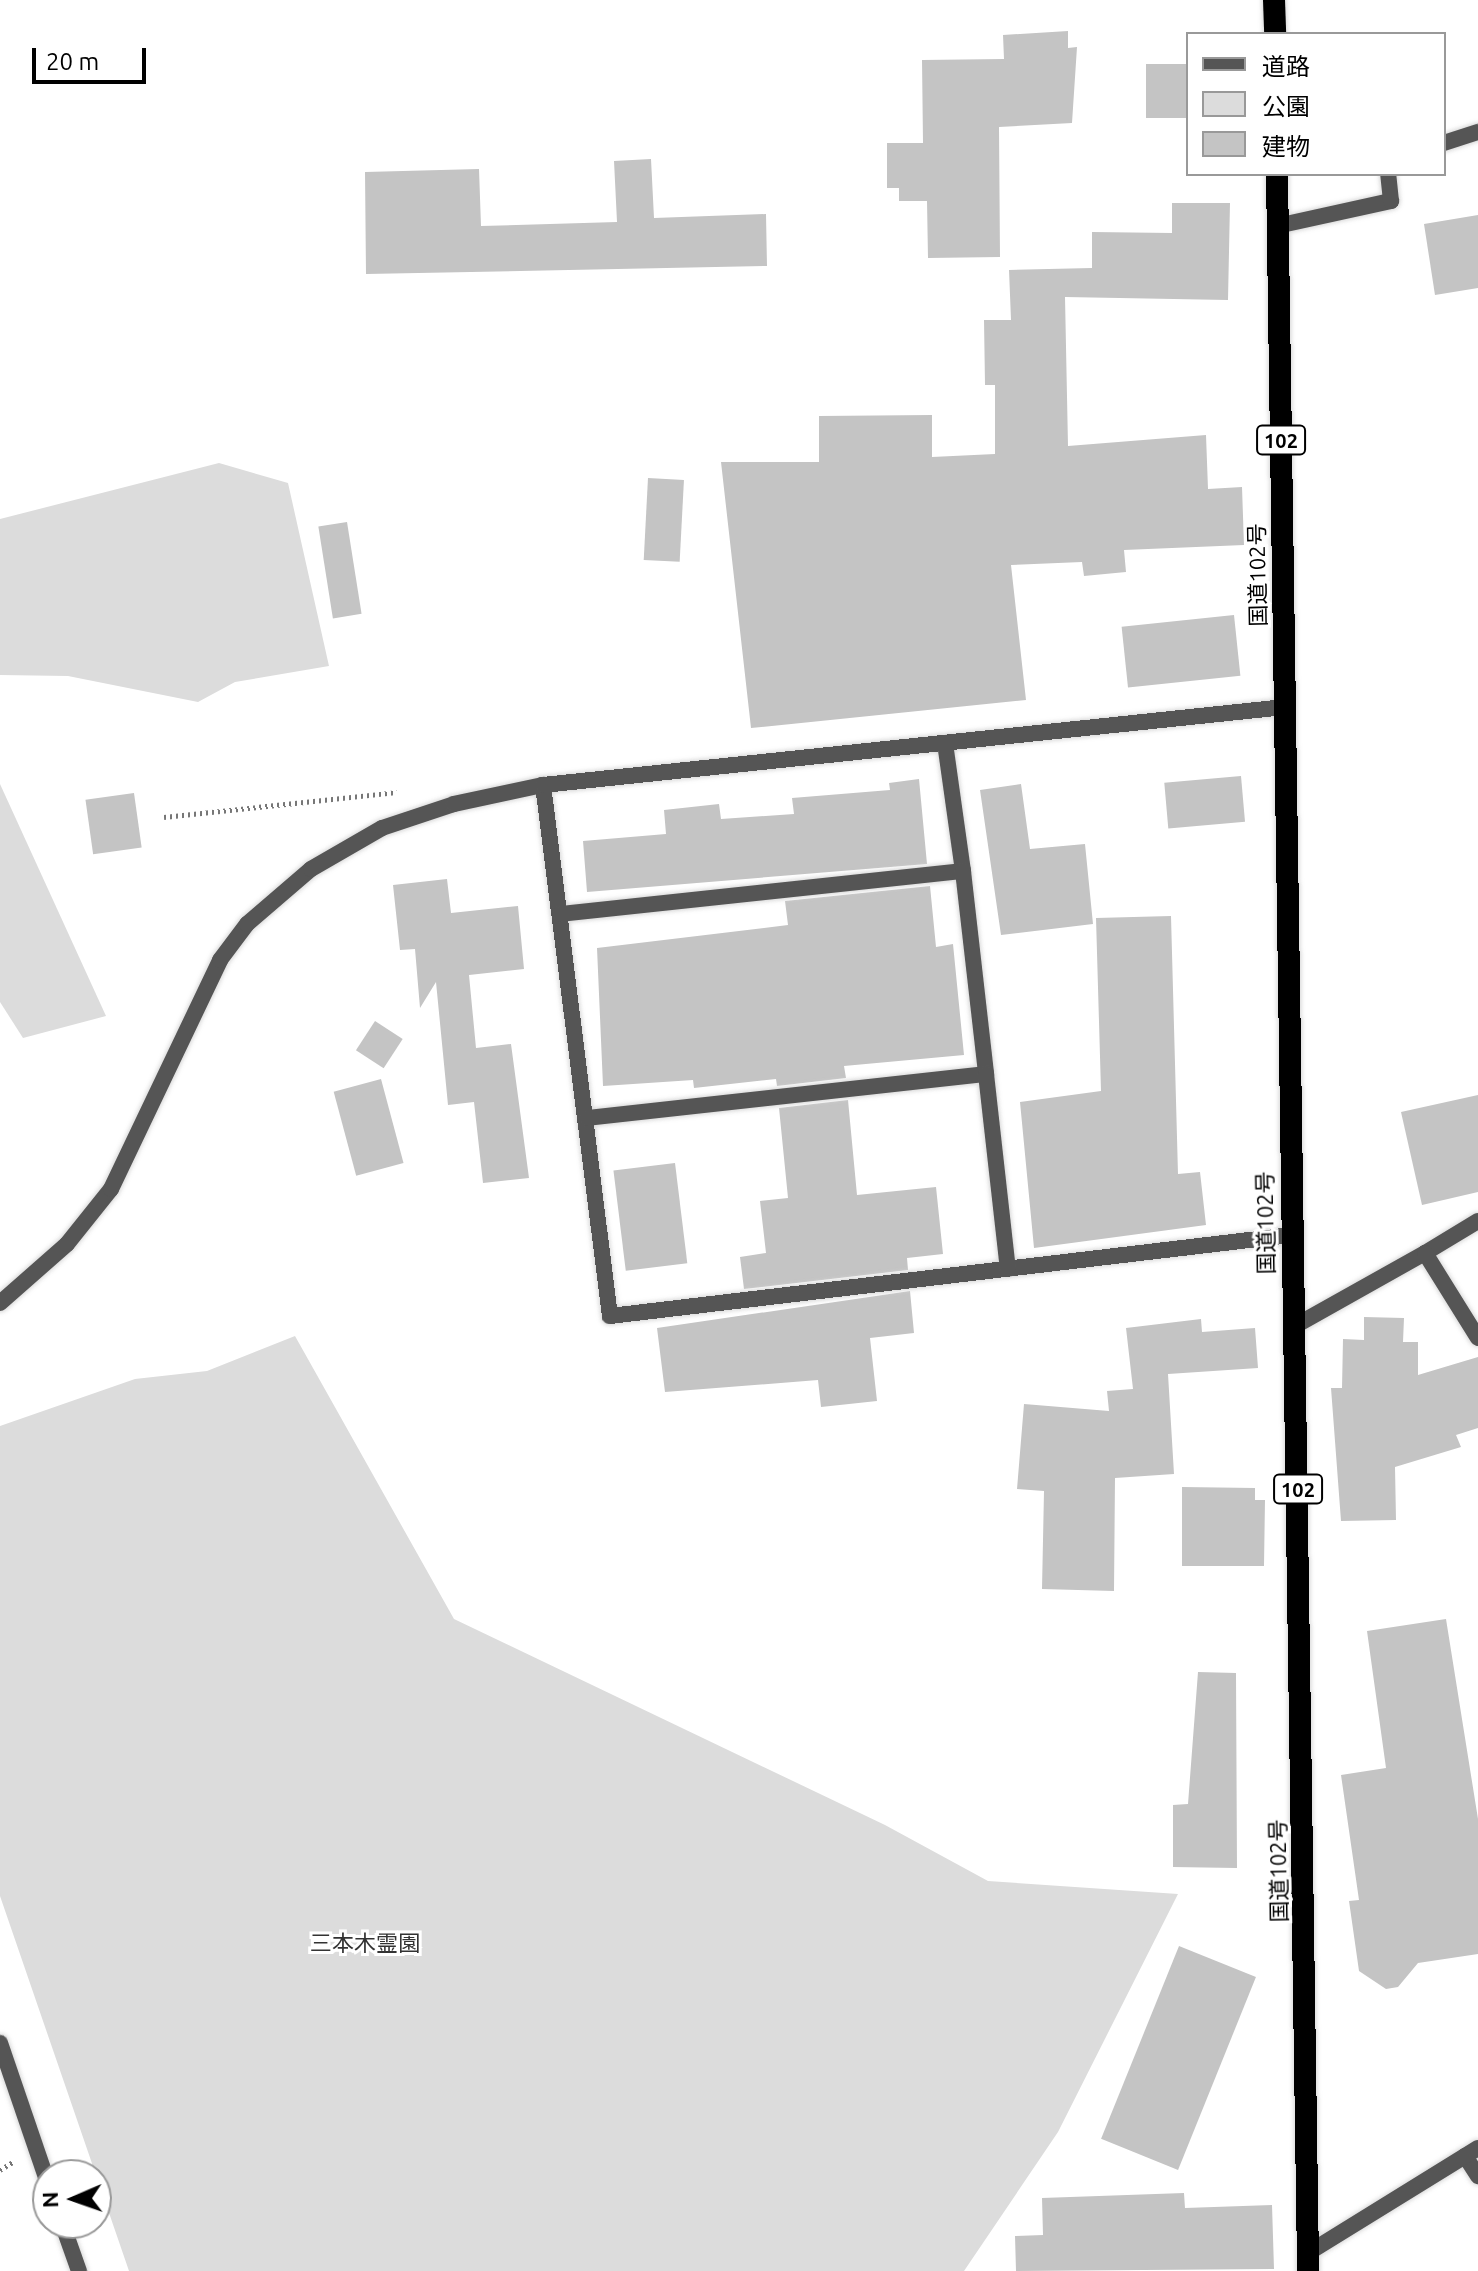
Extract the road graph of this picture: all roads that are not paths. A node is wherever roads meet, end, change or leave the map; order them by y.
1 (1274, 0) edge
2 (1275, 32) edge
3 (1478, 132) edge
4 (1446, 142) edge
5 (1277, 176) edge
6 (1388, 176) edge
7 (1277, 226) junction
8 (1285, 707) junction
9 (945, 743) junction
10 (543, 785) junction
11 (963, 871) junction
12 (560, 914) junction
13 (986, 1074) junction
14 (587, 1118) junction
15 (1478, 1221) edge
16 (1291, 1235) junction
17 (1425, 1253) junction
18 (1008, 1269) junction
19 (0, 1303) edge
20 (1293, 1327) junction
21 (1478, 1338) edge
22 (0, 2043) edge
23 (7, 2086) edge
24 (1471, 2152) edge
25 (38, 2159) edge
26 (1478, 2176) edge
27 (68, 2239) edge
28 (1308, 2262) edge
29 (79, 2271) edge

1 - 2 highway
3 - 4 street
5 - 7 highway, 国道102号 / 102
6 - 7 street
7 - 8 highway, 国道102号 / 102
8 - 9 street
8 - 16 highway, 国道102号 / 102
9 - 10 street
9 - 11 street
10 - 12 street
10 - 19 street
11 - 12 street
11 - 13 street
12 - 14 street
13 - 14 street
13 - 18 street
14 - 18 street
15 - 17 street
16 - 18 street
16 - 20 highway, 国道102号 / 102
17 - 20 street
17 - 21 street
20 - 28 highway, 国道102号 / 102
22 - 23 street
23 - 25 street
24 - 26 street
24 - 28 street
27 - 29 street

